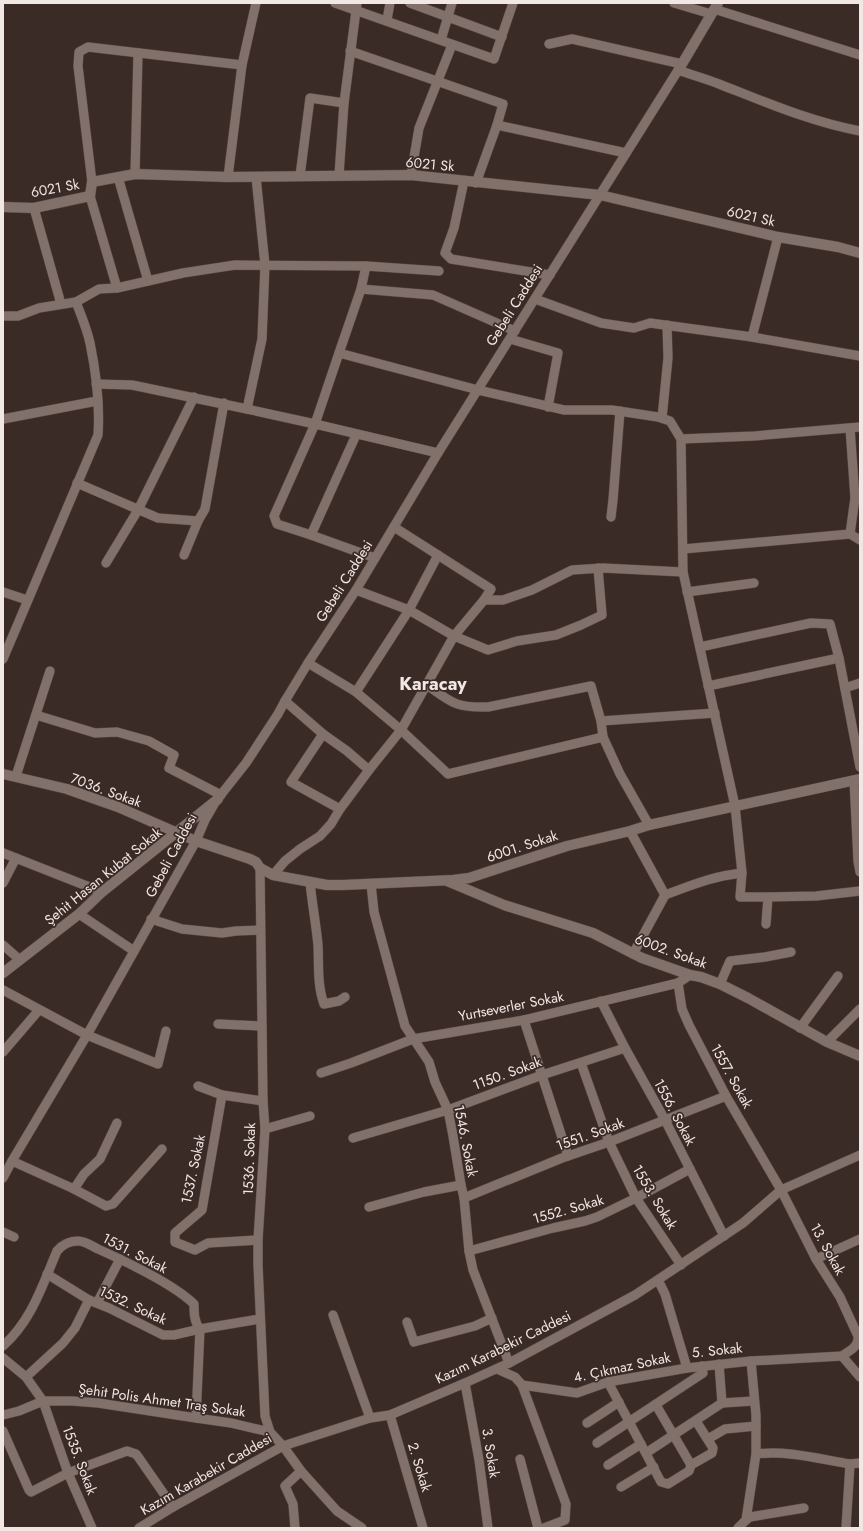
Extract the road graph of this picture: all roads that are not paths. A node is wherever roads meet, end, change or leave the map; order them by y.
1 (256, 3) edge
2 (335, 3) edge
3 (390, 3) edge
4 (410, 3) edge
5 (452, 3) edge
6 (513, 3) edge
7 (674, 3) edge
8 (356, 7) edge
9 (714, 9) edge
10 (449, 16) junction
11 (387, 20) junction
12 (502, 37) junction
13 (441, 40) junction
14 (549, 44) dead end
15 (452, 45) junction
16 (350, 51) junction
17 (138, 53) junction
18 (860, 55) edge
19 (242, 65) junction
20 (680, 67) junction
21 (438, 82) junction
22 (344, 103) junction
23 (497, 125) junction
24 (860, 131) edge
25 (626, 153) junction
26 (135, 174) junction
27 (339, 175) junction
28 (411, 175) junction
29 (300, 176) junction
30 (118, 177) junction
31 (228, 177) junction
32 (256, 177) junction
33 (92, 182) junction
34 (464, 182) junction
35 (476, 183) junction
36 (600, 195) junction
37 (90, 196) junction
38 (3, 207) edge
39 (34, 208) junction
40 (778, 237) junction
41 (860, 253) edge
42 (265, 265) junction
43 (366, 266) junction
44 (439, 271) dead end
45 (550, 275) junction
46 (148, 281) junction
47 (117, 288) junction
48 (361, 289) junction
49 (535, 299) junction
50 (76, 302) junction
51 (61, 304) junction
52 (3, 316) edge
53 (667, 325) junction
54 (512, 335) junction
55 (752, 337) junction
56 (339, 353) junction
57 (860, 356) edge
58 (96, 384) junction
59 (478, 390) junction
60 (194, 397) junction
61 (97, 401) junction
62 (224, 403) junction
63 (548, 407) junction
64 (247, 409) junction
65 (620, 411) junction
66 (662, 418) junction
67 (3, 419) edge
68 (315, 424) junction
69 (860, 427) edge
70 (850, 428) junction
71 (356, 435) junction
72 (681, 439) junction
73 (438, 453) junction
74 (77, 483) junction
75 (857, 498) edge
76 (138, 510) junction
77 (611, 517) dead end
78 (198, 521) junction
79 (394, 527) junction
80 (850, 534) junction
81 (311, 535) junction
82 (860, 540) edge
83 (683, 549) junction
84 (184, 555) dead end
85 (438, 555) junction
86 (375, 558) junction
87 (106, 563) dead end
88 (598, 568) junction
89 (683, 572) junction
90 (754, 583) dead end
91 (356, 590) junction
92 (3, 592) edge
93 (687, 592) junction
94 (27, 600) junction
95 (484, 600) junction
96 (409, 610) junction
97 (454, 636) junction
98 (700, 647) junction
99 (839, 658) junction
100 (3, 659) edge
101 (308, 663) junction
102 (50, 671) dead end
103 (860, 683) edge
104 (427, 684) junction
105 (708, 686) junction
106 (845, 688) junction
107 (356, 692) junction
108 (285, 701) junction
109 (715, 713) junction
110 (36, 715) junction
111 (601, 721) junction
112 (400, 730) junction
113 (323, 734) junction
114 (603, 737) junction
115 (860, 767) edge
116 (369, 770) junction
117 (3, 774) edge
118 (16, 776) junction
119 (857, 779) edge
120 (220, 797) junction
121 (735, 806) junction
122 (340, 809) junction
123 (649, 825) junction
124 (630, 831) junction
125 (177, 833) junction
126 (196, 841) junction
127 (3, 853) edge
128 (16, 858) junction
129 (859, 860) edge
130 (260, 868) junction
131 (860, 872) edge
132 (742, 873) junction
133 (273, 875) junction
134 (444, 879) junction
135 (310, 882) junction
136 (3, 883) edge
137 (371, 884) junction
138 (860, 891) edge
139 (102, 892) junction
140 (665, 895) junction
141 (768, 897) junction
142 (79, 914) junction
143 (151, 919) junction
144 (766, 924) dead end
145 (260, 930) junction
146 (3, 945) edge
147 (134, 951) junction
148 (791, 952) dead end
149 (633, 954) junction
150 (20, 960) junction
151 (3, 972) edge
152 (690, 976) junction
153 (838, 976) dead end
154 (678, 983) junction
155 (720, 984) junction
156 (3, 990) edge
157 (345, 997) dead end
158 (601, 1001) junction
159 (860, 1009) edge
160 (39, 1010) junction
161 (524, 1020) junction
162 (218, 1024) dead end
163 (262, 1026) junction
164 (800, 1028) junction
165 (166, 1031) dead end
166 (87, 1035) junction
167 (412, 1039) junction
168 (827, 1042) junction
169 (625, 1048) junction
170 (3, 1052) edge
171 (859, 1055) edge
172 (581, 1063) junction
173 (321, 1073) dead end
174 (542, 1075) junction
175 (198, 1086) dead end
176 (222, 1095) junction
177 (726, 1096) junction
178 (263, 1101) junction
179 (448, 1110) junction
180 (310, 1116) dead end
181 (665, 1120) junction
182 (117, 1123) dead end
183 (265, 1129) junction
184 (354, 1138) dead end
185 (609, 1142) junction
186 (162, 1150) dead end
187 (860, 1155) edge
188 (568, 1156) junction
189 (12, 1160) junction
190 (690, 1169) junction
191 (3, 1178) edge
192 (461, 1185) junction
193 (74, 1189) junction
194 (781, 1190) junction
195 (464, 1198) junction
196 (636, 1198) junction
197 (369, 1207) dead end
198 (3, 1232) edge
199 (724, 1236) junction
200 (14, 1237) dead end
201 (860, 1239) edge
202 (258, 1240) junction
203 (469, 1251) junction
204 (120, 1259) junction
205 (816, 1259) junction
206 (681, 1265) junction
207 (47, 1274) junction
208 (658, 1280) junction
209 (93, 1301) junction
210 (333, 1315) dead end
211 (492, 1318) junction
212 (260, 1319) junction
213 (407, 1322) dead end
214 (200, 1329) junction
215 (3, 1346) edge
216 (842, 1356) junction
217 (3, 1358) edge
218 (751, 1361) junction
219 (509, 1363) junction
220 (719, 1364) junction
221 (702, 1366) junction
222 (687, 1368) junction
223 (497, 1369) junction
224 (26, 1377) junction
225 (860, 1377) edge
226 (608, 1382) junction
227 (465, 1383) junction
228 (522, 1385) junction
229 (43, 1401) junction
230 (754, 1401) junction
231 (619, 1402) junction
232 (722, 1403) junction
233 (656, 1405) junction
234 (3, 1415) edge
235 (390, 1415) junction
236 (196, 1418) junction
237 (370, 1418) junction
238 (696, 1421) junction
239 (630, 1422) junction
240 (587, 1423) dead end
241 (756, 1426) junction
242 (3, 1431) edge
243 (270, 1432) junction
244 (674, 1436) junction
245 (708, 1439) junction
246 (597, 1443) dead end
247 (641, 1444) junction
248 (283, 1446) junction
249 (646, 1453) junction
250 (756, 1454) junction
251 (520, 1459) dead end
252 (860, 1463) edge
253 (850, 1464) junction
254 (608, 1465) dead end
255 (691, 1465) junction
256 (654, 1467) junction
257 (301, 1471) junction
258 (68, 1473) junction
259 (621, 1487) dead end
260 (173, 1507) junction
261 (804, 1508) dead end
262 (746, 1520) junction
263 (539, 1526) edge
264 (92, 1528) edge
265 (139, 1528) edge
266 (295, 1528) edge
267 (362, 1528) edge
268 (424, 1528) edge
269 (488, 1528) edge
270 (738, 1528) edge
271 (846, 1528) edge

1 - 19 street
2 - 8 street
3 - 11 street
4 - 10 street
5 - 10 street
6 - 12 street
7 - 9 street
8 - 11 street
8 - 16 street
9 - 18 street
9 - 20 street, Gebeli Caddesi
10 - 12 street
10 - 13 street
11 - 13 street
12 - 15 street
13 - 15 street
14 - 20 street
15 - 21 street
16 - 21 street
16 - 22 street
17 - 19 street
17 - 26 street
17 - 33 street
19 - 31 street
20 - 24 street
20 - 25 street, Gebeli Caddesi
21 - 23 street
21 - 28 street
22 - 27 street
22 - 29 street
23 - 25 street
23 - 35 street
25 - 36 street, Gebeli Caddesi
26 - 30 street, 6021 Sk
26 - 31 street, 6021 Sk
27 - 28 street, 6021 Sk
27 - 29 street, 6021 Sk
28 - 34 street, 6021 Sk
29 - 32 street, 6021 Sk
30 - 33 street, 6021 Sk
30 - 46 street
31 - 32 street, 6021 Sk
32 - 42 street
33 - 37 street, 6021 Sk
34 - 35 street, 6021 Sk
34 - 45 street
35 - 36 street, 6021 Sk
36 - 40 street, 6021 Sk
36 - 45 street, Gebeli Caddesi
37 - 39 street, 6021 Sk
37 - 47 street
38 - 39 street, 6021 Sk
39 - 51 street
40 - 41 street, 6021 Sk
40 - 55 street
42 - 43 street
42 - 46 street
42 - 64 street
43 - 44 street
43 - 48 street
45 - 49 street, Gebeli Caddesi
46 - 47 street
47 - 50 street
48 - 54 street
48 - 56 street
49 - 53 street
49 - 54 street, Gebeli Caddesi
50 - 51 street
50 - 58 street
51 - 52 street
53 - 55 street
53 - 66 street
54 - 59 street, Gebeli Caddesi
54 - 63 street
55 - 57 street
56 - 59 street
56 - 68 street
58 - 60 street
58 - 61 street
59 - 63 street
59 - 73 street, Gebeli Caddesi
60 - 62 street
60 - 76 street
61 - 67 street
61 - 74 street
62 - 64 street
62 - 78 street
63 - 65 street
64 - 68 street
65 - 66 street
65 - 77 street
66 - 72 street
68 - 71 street
68 - 81 street
69 - 70 street
70 - 72 street
70 - 75 street
71 - 73 street
71 - 81 street
72 - 83 street
73 - 79 street, Gebeli Caddesi
74 - 76 street
74 - 94 street
75 - 80 street
76 - 78 street
76 - 87 street
78 - 84 street
79 - 85 street
79 - 86 street, Gebeli Caddesi
80 - 82 street
80 - 83 street
81 - 86 street
83 - 89 street
85 - 95 street
85 - 96 street
86 - 91 street, Gebeli Caddesi
88 - 89 street
88 - 95 street
88 - 97 street
89 - 93 street
90 - 93 street
91 - 96 street
91 - 101 street, Gebeli Caddesi
92 - 94 street
93 - 98 street
94 - 100 street
95 - 97 street
96 - 97 street
96 - 107 street
97 - 104 street
98 - 99 street
98 - 105 street
99 - 105 street
99 - 106 street
101 - 107 street
101 - 108 street, Gebeli Caddesi
102 - 110 street
103 - 106 street
104 - 111 street
104 - 112 street
105 - 109 street
106 - 115 street
107 - 112 street
108 - 113 street
108 - 120 street, Gebeli Caddesi
109 - 111 street
109 - 121 street
110 - 118 street
110 - 120 street
111 - 114 street
112 - 114 street
112 - 116 street
113 - 116 street
113 - 122 street
114 - 123 street
116 - 122 street
117 - 118 street, 7036. Sokak
118 - 125 street, 7036. Sokak
119 - 121 street, 6001. Sokak
119 - 129 street
120 - 125 street, Şehit Hasan Kubat Sokak
120 - 126 street, Gebeli Caddesi
121 - 123 street, 6001. Sokak
121 - 132 street
122 - 133 street
123 - 124 street, 6001. Sokak
124 - 134 street, 6001. Sokak
124 - 140 street
125 - 126 street, 7036. Sokak
125 - 139 street, Şehit Hasan Kubat Sokak
126 - 130 street, 6001. Sokak
126 - 143 street, Gebeli Caddesi
127 - 128 street
128 - 136 street
128 - 139 street
129 - 131 street
130 - 133 street, 6001. Sokak
130 - 145 street, 1536. Sokak
132 - 140 street
132 - 141 street
133 - 135 street, 6001. Sokak
134 - 137 street, 6001. Sokak
134 - 149 street, 6002. Sokak
135 - 137 street, 6001. Sokak
135 - 157 street
137 - 167 street, 1546. Sokak
138 - 141 street
139 - 142 street, Şehit Hasan Kubat Sokak
140 - 149 street
141 - 144 street
142 - 147 street
142 - 150 street, Şehit Hasan Kubat Sokak
143 - 145 street
143 - 147 street, Gebeli Caddesi
145 - 163 street, 1536. Sokak
146 - 150 street
147 - 166 street, Gebeli Caddesi
148 - 155 street
149 - 152 street, 6002. Sokak
150 - 151 street, Şehit Hasan Kubat Sokak
152 - 154 street
152 - 155 street, 6002. Sokak
153 - 164 street
154 - 158 street, Yurtseverler Sokak
154 - 177 street, 1557. Sokak
155 - 164 street, 6002. Sokak
156 - 160 street
158 - 161 street, Yurtseverler Sokak
158 - 169 street, 1556. Sokak
159 - 168 street
160 - 166 street
160 - 170 street
161 - 167 street, Yurtseverler Sokak
161 - 174 street
162 - 163 street
163 - 178 street, 1536. Sokak
164 - 168 street, 6002. Sokak
165 - 166 street
166 - 189 street, Gebeli Caddesi
167 - 173 street, Yurtseverler Sokak
167 - 179 street, 1546. Sokak
168 - 171 street, 6002. Sokak
169 - 172 street, 1150. Sokak
169 - 181 street, 1556. Sokak
172 - 174 street, 1150. Sokak
172 - 185 street, 1553. Sokak
174 - 179 street, 1150. Sokak
174 - 188 street
175 - 176 street
176 - 178 street
176 - 202 street, 1537. Sokak
177 - 181 street, 1551. Sokak
177 - 194 street, 1557. Sokak
178 - 183 street, 1536. Sokak
179 - 184 street, 1150. Sokak
179 - 192 street, 1546. Sokak
180 - 183 street
181 - 185 street, 1551. Sokak
181 - 190 street, 1556. Sokak
182 - 193 street
183 - 202 street, 1536. Sokak
185 - 188 street, 1551. Sokak
185 - 196 street, 1553. Sokak
186 - 193 street
187 - 194 street, Kazım Karabekir Caddesi
188 - 195 street, 1551. Sokak
189 - 191 street, Gebeli Caddesi
189 - 193 street
190 - 196 street, 1552. Sokak
190 - 199 street, 1556. Sokak
192 - 195 street, 1546. Sokak
192 - 197 street
194 - 199 street, Kazım Karabekir Caddesi
194 - 205 street, 13. Sokak
195 - 203 street, 1546. Sokak
196 - 203 street, 1552. Sokak
196 - 206 street, 1553. Sokak
198 - 200 street
199 - 206 street, Kazım Karabekir Caddesi
201 - 205 street
202 - 212 street, 1536. Sokak
203 - 211 street, 1546. Sokak
204 - 207 street, 1531. Sokak
204 - 209 street
204 - 214 street, 1531. Sokak
205 - 216 street, 13. Sokak
206 - 208 street, Kazım Karabekir Caddesi
207 - 209 street, 1532. Sokak
207 - 215 street, 1531. Sokak
208 - 219 street, Kazım Karabekir Caddesi
208 - 222 street, 5. Sokak
209 - 214 street, 1532. Sokak
209 - 224 street
210 - 237 street
211 - 213 street
211 - 219 street, 1546. Sokak
212 - 214 street, 1532. Sokak
212 - 243 street, 1536. Sokak
214 - 236 street, 1531. Sokak
216 - 218 street, 5. Sokak
216 - 225 street
217 - 224 street, 1535. Sokak
218 - 220 street, 5. Sokak
218 - 230 street
219 - 223 street, Kazım Karabekir Caddesi
220 - 221 street, 5. Sokak
220 - 232 street
221 - 222 street, 5. Sokak
221 - 233 street
222 - 226 street, 4. Çıkmaz Sokak
223 - 227 street, Kazım Karabekir Caddesi
223 - 228 street, 4. Çıkmaz Sokak
224 - 229 street, 1535. Sokak
226 - 228 street, 4. Çıkmaz Sokak
226 - 231 street
227 - 235 street, Kazım Karabekir Caddesi
227 - 269 street, 3. Sokak
228 - 263 street
229 - 234 street, Şehit Polis Ahmet Traş Sokak
229 - 236 street, Şehit Polis Ahmet Traş Sokak
229 - 258 street, 1535. Sokak
230 - 232 street
230 - 241 street
231 - 239 street
231 - 240 street
232 - 238 street
233 - 239 street
233 - 244 street
235 - 237 street, Kazım Karabekir Caddesi
235 - 268 street, 2. Sokak
236 - 243 street, Şehit Polis Ahmet Traş Sokak
237 - 248 street, Kazım Karabekir Caddesi
238 - 244 street
238 - 245 street
239 - 246 street
239 - 247 street
241 - 245 street
241 - 250 street
242 - 258 street
243 - 248 street, 1536. Sokak
244 - 249 street
244 - 255 street
245 - 255 street
247 - 249 street
247 - 254 street
248 - 257 street, 1536. Sokak
248 - 260 street, Kazım Karabekir Caddesi
249 - 256 street
250 - 253 street
250 - 262 street
251 - 263 street
252 - 253 street
253 - 271 street
255 - 256 street
256 - 259 street
257 - 266 street
257 - 267 street, 1536. Sokak
258 - 260 street
258 - 264 street, 1535. Sokak
260 - 265 street, Kazım Karabekir Caddesi
261 - 262 street
262 - 270 street

